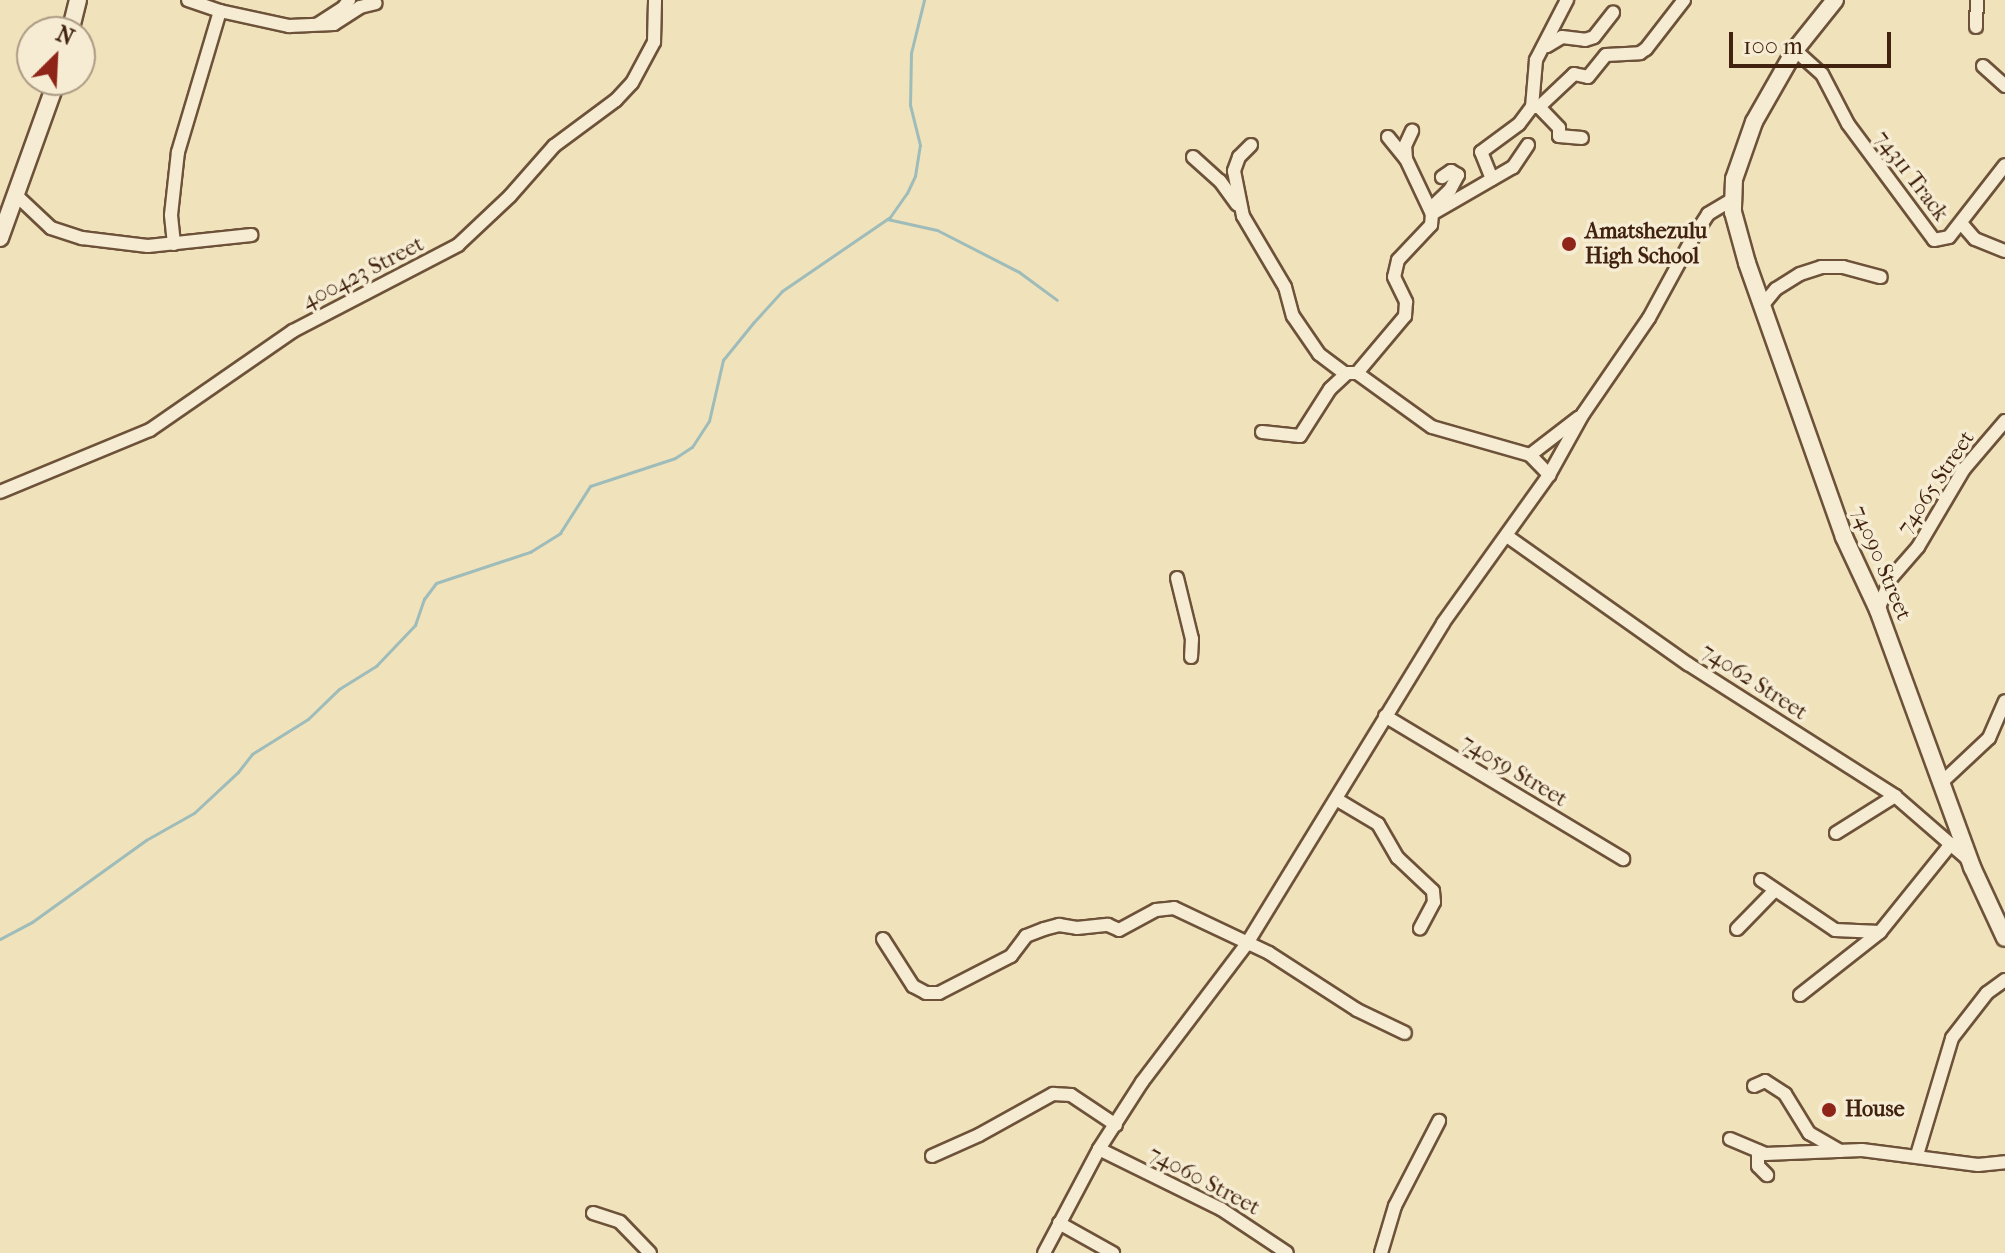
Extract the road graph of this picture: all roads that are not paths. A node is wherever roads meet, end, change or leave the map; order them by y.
1 (188, 0) edge
2 (349, 0) edge
3 (655, 0) edge
4 (1567, 0) edge
5 (1684, 0) edge
6 (1835, 0) edge
7 (1977, 0) edge
8 (376, 3) dead end
9 (220, 11) junction
10 (1613, 13) dead end
11 (1559, 18) junction
12 (315, 26) junction
13 (1976, 27) dead end
14 (1564, 37) junction
15 (1541, 50) junction
16 (1795, 50) junction
17 (1983, 66) dead end
18 (2005, 86) edge
19 (51, 96) edge
20 (1536, 107) junction
21 (1412, 131) dead end
22 (1388, 137) dead end
23 (1582, 138) dead end
24 (1251, 145) dead end
25 (1528, 145) dead end
26 (1193, 157) dead end
27 (1406, 159) junction
28 (2005, 165) edge
29 (1442, 177) dead end
30 (1492, 179) junction
31 (16, 195) junction
32 (1731, 200) junction
33 (1239, 205) junction
34 (1431, 211) junction
35 (1961, 223) junction
36 (251, 235) dead end
37 (0, 238) edge
38 (174, 244) junction
39 (2005, 251) edge
40 (1881, 277) dead end
41 (1762, 306) junction
42 (1352, 373) junction
43 (1583, 414) junction
44 (2005, 421) edge
45 (1262, 432) dead end
46 (1530, 455) junction
47 (1549, 475) junction
48 (0, 492) edge
49 (1507, 536) junction
50 (1177, 578) dead end
51 (1878, 610) junction
52 (1191, 657) dead end
53 (2005, 701) edge
54 (1385, 716) junction
55 (1941, 783) junction
56 (1895, 796) junction
57 (1336, 799) junction
58 (1952, 813) junction
59 (1925, 818) junction
60 (1836, 833) dead end
61 (1951, 844) junction
62 (1623, 859) dead end
63 (1972, 867) junction
64 (1761, 880) dead end
65 (1775, 890) junction
66 (1420, 928) dead end
67 (1737, 929) dead end
68 (1880, 932) junction
69 (2005, 938) edge
70 (883, 939) dead end
71 (1246, 945) junction
72 (2005, 980) edge
73 (1800, 995) dead end
74 (1405, 1033) dead end
75 (1758, 1082) dead end
76 (1439, 1121) dead end
77 (1116, 1125) junction
78 (1730, 1139) dead end
79 (1099, 1149) junction
80 (1758, 1151) junction
81 (1842, 1153) junction
82 (1917, 1155) junction
83 (932, 1156) dead end
84 (2005, 1162) edge
85 (1767, 1175) dead end
86 (593, 1213) dead end
87 (1059, 1223) junction
88 (650, 1253) edge
89 (1044, 1253) edge
90 (1113, 1253) edge
91 (1287, 1253) edge
92 (1381, 1253) edge

1 - 9 street
2 - 12 street
3 - 48 street, 400423 Street
4 - 11 street
5 - 20 street
6 - 16 street
7 - 13 street
8 - 12 street
9 - 12 street
9 - 38 street
10 - 14 street
11 - 14 street
11 - 15 street
14 - 15 street
15 - 20 street
16 - 32 street
16 - 35 street, 74311 Track
17 - 18 street
19 - 31 street
20 - 23 street
20 - 30 street
21 - 27 street
22 - 27 street
24 - 33 street
25 - 30 street
26 - 33 street
27 - 34 street
28 - 35 street, 74311 Track
29 - 34 street
30 - 34 street
31 - 37 street
31 - 38 street
32 - 41 street, 74090 Street
32 - 43 street
33 - 42 street
34 - 42 street
35 - 39 street
36 - 38 street
40 - 41 street
41 - 51 street, 74090 Street
42 - 45 street
42 - 46 street
43 - 46 street
43 - 47 street
44 - 51 street, 74065 Street
46 - 47 street
47 - 49 street
49 - 54 street
49 - 56 street, 74062 Street
50 - 52 street
51 - 55 street, 74090 Street
53 - 55 street
54 - 57 street
54 - 62 street, 74059 Street
55 - 58 street, 74090 Street
56 - 59 street, 74062 Street
56 - 60 street
57 - 66 street
57 - 71 street
58 - 59 street
58 - 63 street, 74090 Street
59 - 61 street, 74062 Street
61 - 63 street, 74062 Street
61 - 68 street
63 - 69 street, 74090 Street
64 - 65 street
65 - 67 street
65 - 68 street
68 - 73 street
70 - 71 street
71 - 74 street
71 - 77 street
72 - 82 street
75 - 81 street
76 - 92 street
77 - 79 street
77 - 83 street
78 - 80 street
79 - 87 street
79 - 91 street, 74060 Street
80 - 81 street
80 - 85 street
81 - 82 street
82 - 84 street
86 - 88 street
87 - 89 street
87 - 90 street

